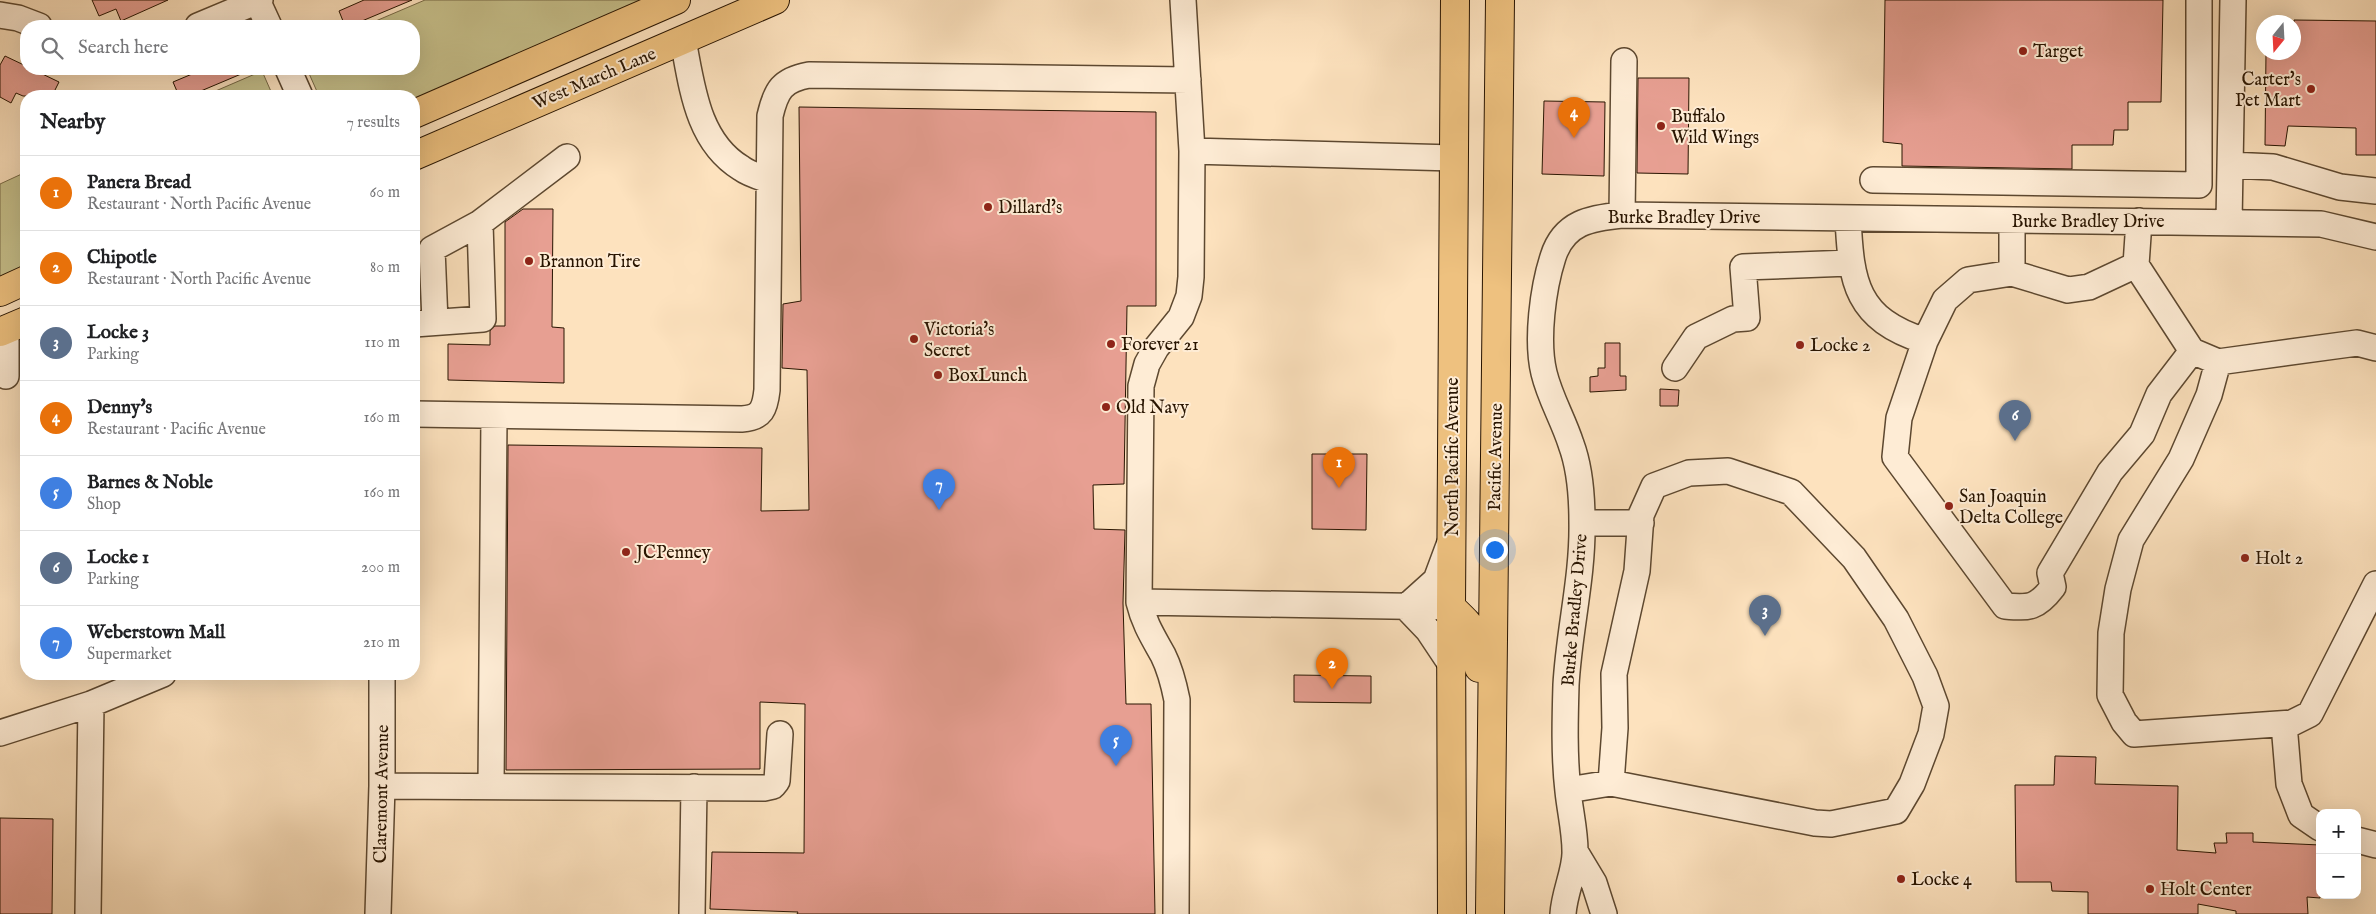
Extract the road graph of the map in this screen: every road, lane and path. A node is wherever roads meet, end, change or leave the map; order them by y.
1 (258, 0) edge
2 (676, 0) edge
3 (774, 0) edge
4 (1183, 0) edge
5 (1455, 0) edge
6 (1500, 0) edge
7 (2199, 0) edge
8 (2233, 0) edge
9 (0, 15) edge
10 (23, 20) edge
11 (212, 20) edge
12 (266, 20) edge
13 (683, 40) junction
14 (1624, 61) dead end
15 (291, 75) edge
16 (1188, 80) junction
17 (297, 90) edge
18 (420, 111) edge
19 (1192, 151) junction
20 (420, 153) edge
21 (567, 157) dead end
22 (1454, 158) junction
23 (2230, 165) junction
24 (770, 180) junction
25 (1873, 180) dead end
26 (2376, 191) edge
27 (1622, 214) junction
28 (1848, 218) junction
29 (2012, 221) junction
30 (2139, 221) junction
31 (2229, 222) junction
32 (480, 223) junction
33 (2376, 237) edge
34 (1850, 263) junction
35 (2136, 265) junction
36 (2012, 273) junction
37 (20, 283) edge
38 (0, 292) edge
39 (424, 323) edge
40 (11, 327) edge
41 (1925, 341) junction
42 (2376, 348) edge
43 (2192, 351) junction
44 (2218, 362) junction
45 (1675, 368) dead end
46 (6, 376) dead end
47 (420, 414) edge
48 (494, 416) junction
49 (1582, 523) junction
50 (1641, 523) junction
51 (1452, 538) junction
52 (2376, 584) edge
53 (1139, 602) junction
54 (1406, 606) junction
55 (1451, 607) junction
56 (1452, 666) junction
57 (149, 680) edge
58 (382, 680) edge
59 (91, 704) junction
60 (2284, 724) junction
61 (0, 733) edge
62 (780, 734) dead end
63 (1611, 783) junction
64 (382, 786) junction
65 (491, 786) junction
66 (694, 787) junction
67 (1492, 790) junction
68 (1568, 790) junction
69 (2316, 825) edge
70 (2361, 841) edge
71 (2376, 845) edge
72 (1576, 853) junction
73 (88, 914) edge
74 (378, 914) edge
75 (692, 914) edge
76 (1176, 914) edge
77 (1452, 914) edge
78 (1490, 914) edge
79 (1563, 914) edge
80 (1604, 914) edge

1 - 11 street
1 - 12 street
2 - 18 main road
3 - 13 main road, West March Lane
4 - 16 street
5 - 22 main road, North Pacific Avenue
6 - 67 main road, Pacific Avenue
7 - 25 street
8 - 23 street
9 - 10 street
13 - 20 main road, West March Lane
13 - 24 street
14 - 27 street
15 - 17 street
16 - 19 street
16 - 24 street
19 - 22 street
19 - 53 street
21 - 32 street
22 - 51 main road, North Pacific Avenue
23 - 26 street
23 - 31 street
24 - 48 street
27 - 28 street, Burke Bradley Drive
27 - 49 street, Burke Bradley Drive
28 - 29 street, Burke Bradley Drive
28 - 34 street
29 - 30 street, Burke Bradley Drive
29 - 36 street
30 - 31 street, Burke Bradley Drive
30 - 35 street
31 - 33 street, Burke Bradley Drive
32 - 39 street
32 - 39 street
34 - 41 street
34 - 45 street
35 - 36 street
35 - 43 street
36 - 41 street
37 - 38 main road
40 - 46 street
41 - 43 street
42 - 44 street
43 - 44 street
44 - 60 street
47 - 48 street
48 - 65 street
49 - 50 street
49 - 68 street, Burke Bradley Drive
50 - 63 street
50 - 63 street
51 - 54 street
51 - 55 main road, North Pacific Avenue
52 - 60 street
53 - 54 street
53 - 76 street
54 - 55 street
54 - 56 street
55 - 56 main road, North Pacific Avenue
55 - 67 main road
56 - 77 main road, North Pacific Avenue
57 - 59 street
58 - 64 street, Claremont Avenue
59 - 61 street
59 - 73 street
60 - 69 street
62 - 66 street
63 - 68 street
64 - 65 street
64 - 74 street, Claremont Avenue
65 - 66 street
66 - 75 street
67 - 78 main road, Pacific Avenue
68 - 72 street, Burke Bradley Drive
70 - 71 street
72 - 79 street, Burke Bradley Drive
72 - 80 street, Burke Bradley Drive

